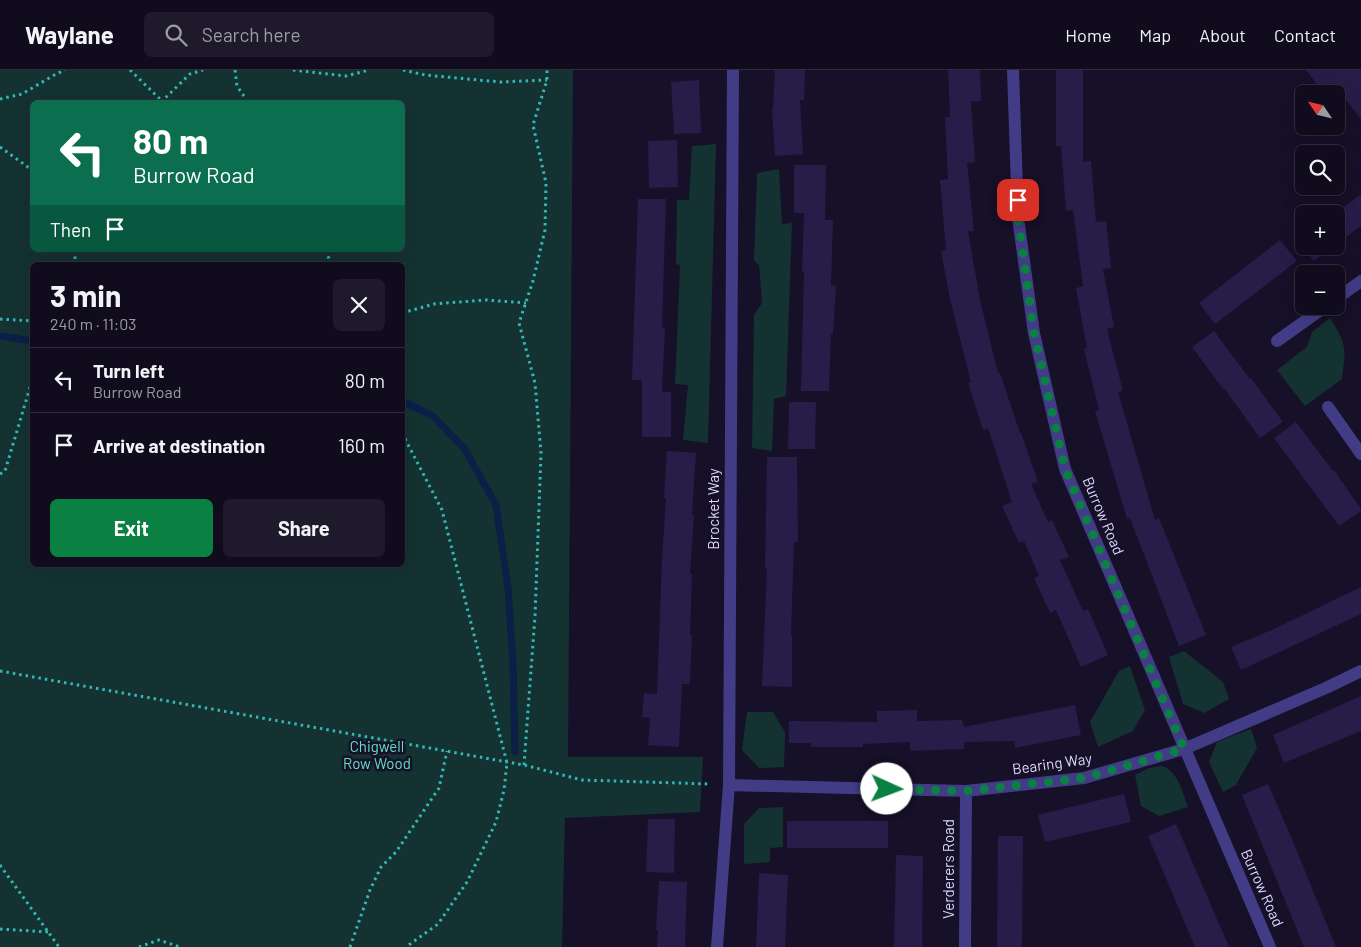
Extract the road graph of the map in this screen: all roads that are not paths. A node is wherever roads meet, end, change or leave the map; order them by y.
1 (734, 70) edge
2 (1013, 70) edge
3 (1361, 281) edge
4 (1345, 293) edge
5 (1313, 315) edge
6 (1277, 341) dead end
7 (1328, 407) dead end
8 (1361, 454) edge
9 (1361, 671) edge
10 (1184, 749) junction
11 (729, 785) junction
12 (966, 791) junction
13 (717, 947) edge
14 (965, 947) edge
15 (1270, 947) edge

1 - 11 street, Brocket Way
2 - 10 street, Burrow Road
3 - 4 street
5 - 6 street
7 - 8 street
9 - 10 street, Bearing Way
10 - 12 street, Bearing Way
10 - 15 street, Burrow Road
11 - 12 street, Bearing Way
11 - 13 street, Brocket Way
12 - 14 street, Verderers Road

